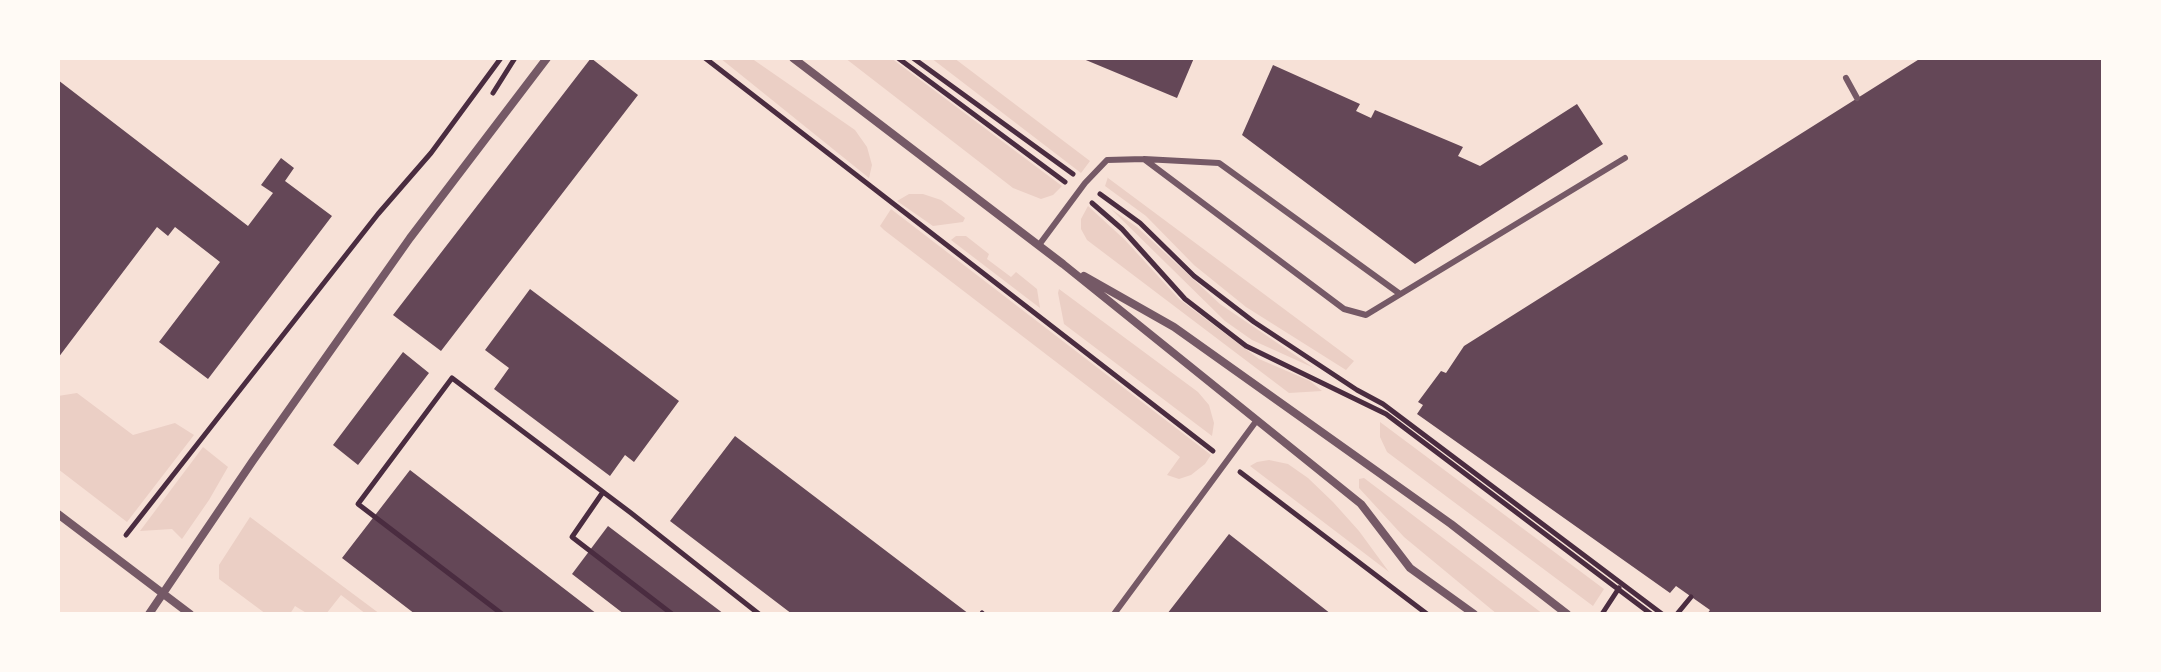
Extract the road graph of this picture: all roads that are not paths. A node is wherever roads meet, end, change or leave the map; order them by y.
1 (547, 58) edge
2 (793, 58) edge
3 (1846, 78) dead end
4 (1857, 98) dead end
5 (1625, 158) dead end
6 (1144, 159) junction
7 (1039, 245) junction
8 (1063, 264) junction
9 (1400, 294) junction
10 (1257, 420) junction
11 (58, 514) edge
12 (164, 595) junction
13 (149, 614) edge
14 (190, 614) edge
15 (1114, 614) edge
16 (1474, 614) edge
17 (1567, 614) edge

1 - 12 street
2 - 7 street
3 - 4 lane
5 - 9 lane
6 - 7 lane
6 - 9 lane
6 - 9 lane
7 - 8 street
8 - 10 street
8 - 17 street
10 - 15 lane
10 - 16 street
11 - 12 street
12 - 13 street
12 - 14 street

